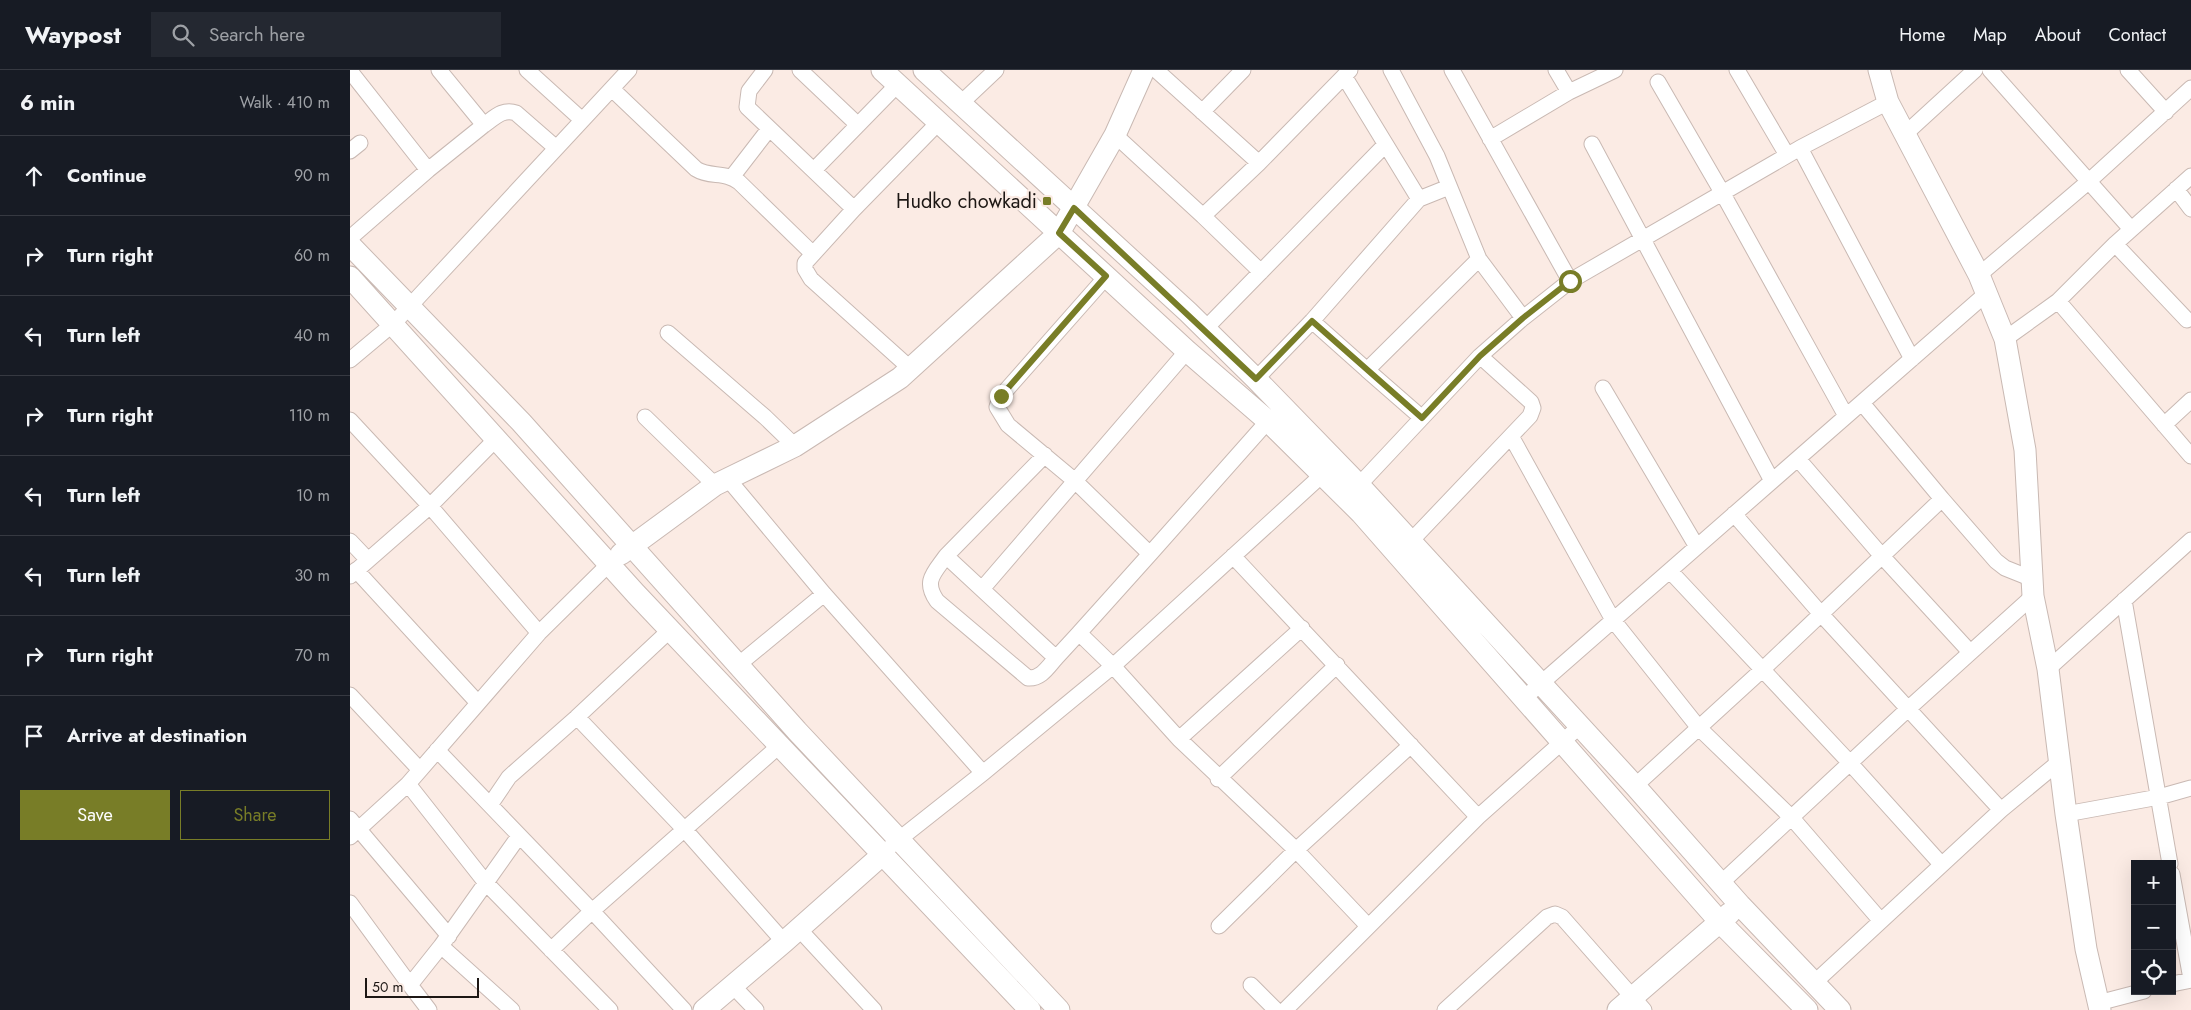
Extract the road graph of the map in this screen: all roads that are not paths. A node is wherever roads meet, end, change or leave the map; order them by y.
1 (438, 70) edge
2 (527, 70) edge
3 (765, 70) edge
4 (800, 70) edge
5 (924, 70) edge
6 (996, 70) edge
7 (1144, 70) edge
8 (1156, 70) edge
9 (1243, 70) edge
10 (1391, 70) edge
11 (1452, 70) edge
12 (1556, 70) edge
13 (1615, 70) edge
14 (1737, 70) edge
15 (1879, 70) edge
16 (1975, 70) edge
17 (1990, 70) edge
18 (2128, 70) edge
19 (350, 72) edge
20 (1347, 73) edge
21 (618, 77) edge
22 (890, 77) edge
23 (1658, 82) dead end
24 (2191, 88) edge
25 (1569, 92) junction
26 (1888, 102) junction
27 (960, 104) junction
28 (1202, 112) junction
29 (2166, 112) junction
30 (581, 119) junction
31 (939, 122) junction
32 (858, 125) junction
33 (484, 126) junction
34 (769, 130) junction
35 (1114, 135) junction
36 (1904, 136) junction
37 (1490, 139) junction
38 (1592, 144) dead end
39 (1385, 145) junction
40 (555, 147) junction
41 (1794, 151) junction
42 (1259, 163) junction
43 (428, 170) junction
44 (814, 170) junction
45 (2191, 176) edge
46 (732, 177) junction
47 (2088, 182) junction
48 (1449, 187) junction
49 (2176, 189) junction
50 (1723, 194) junction
51 (1419, 199) junction
52 (1074, 208) junction
53 (854, 209) junction
54 (2191, 209) edge
55 (1203, 216) junction
56 (2131, 229) junction
57 (1059, 233) junction
58 (350, 238) edge
59 (1643, 240) junction
60 (2115, 244) junction
61 (350, 245) edge
62 (812, 253) junction
63 (1479, 259) junction
64 (1261, 272) junction
65 (350, 276) edge
66 (1106, 276) junction
67 (1570, 281) junction
68 (1983, 284) junction
69 (2058, 301) junction
70 (409, 307) junction
71 (1523, 318) junction
72 (2187, 320) dead end
73 (1312, 321) junction
74 (393, 324) junction
75 (1205, 329) junction
76 (668, 334) dead end
77 (2005, 339) junction
78 (1186, 351) junction
79 (1480, 356) junction
80 (1912, 359) junction
81 (350, 360) edge
82 (911, 369) junction
83 (1367, 370) junction
84 (1256, 379) junction
85 (1603, 388) dead end
86 (2191, 400) edge
87 (1862, 403) junction
88 (1846, 416) junction
89 (645, 417) dead end
90 (1422, 418) junction
91 (350, 420) edge
92 (1268, 421) junction
93 (2164, 424) junction
94 (1511, 436) junction
95 (497, 438) junction
96 (795, 446) junction
97 (1045, 455) junction
98 (2191, 456) edge
99 (1798, 459) junction
100 (1322, 475) junction
101 (1074, 480) junction
102 (1772, 481) junction
103 (722, 482) junction
104 (1359, 486) junction
105 (1942, 499) junction
106 (430, 506) junction
107 (1734, 514) junction
108 (2191, 540) edge
109 (350, 541) edge
110 (1410, 542) junction
111 (631, 545) junction
112 (1697, 547) junction
113 (1150, 554) junction
114 (1881, 555) junction
115 (946, 556) junction
116 (1233, 556) junction
117 (610, 563) junction
118 (358, 569) edge
119 (1670, 571) junction
120 (2032, 587) junction
121 (982, 589) junction
122 (824, 594) junction
123 (2124, 600) junction
124 (1821, 614) junction
125 (1613, 620) junction
126 (1302, 628) junction
127 (670, 630) junction
128 (1079, 633) junction
129 (539, 634) junction
130 (1970, 652) junction
131 (1056, 658) junction
132 (738, 665) junction
133 (1337, 665) junction
134 (1113, 666) junction
135 (2048, 669) junction
136 (1762, 670) junction
137 (1541, 683) junction
138 (350, 695) edge
139 (1523, 699) junction
140 (478, 703) junction
141 (1909, 708) junction
142 (577, 717) junction
143 (1580, 726) junction
144 (1699, 728) junction
145 (1179, 739) junction
146 (1560, 743) junction
147 (1411, 745) junction
148 (779, 746) junction
149 (438, 750) junction
150 (2059, 762) junction
151 (1850, 763) junction
152 (420, 770) junction
153 (983, 773) junction
154 (1218, 779) junction
155 (408, 784) junction
156 (1635, 786) junction
157 (2191, 788) edge
158 (2159, 797) junction
159 (490, 805) junction
160 (2001, 810) junction
161 (2066, 814) junction
162 (1478, 818) junction
163 (1792, 818) junction
164 (353, 829) edge
165 (685, 830) junction
166 (519, 836) junction
167 (898, 839) junction
168 (1296, 850) junction
169 (882, 855) junction
170 (2169, 860) edge
171 (1941, 864) junction
172 (486, 883) junction
173 (1721, 883) junction
174 (2176, 896) edge
175 (350, 902) edge
176 (1740, 905) junction
177 (592, 911) junction
178 (1881, 921) junction
179 (1720, 922) junction
180 (1219, 926) dead end
181 (1368, 926) junction
182 (792, 936) junction
183 (445, 941) junction
184 (552, 950) junction
185 (2191, 980) edge
186 (1814, 982) junction
187 (2176, 983) edge
188 (410, 984) junction
189 (732, 985) junction
190 (1251, 985) dead end
191 (2132, 995) edge
192 (1631, 1006) edge
193 (2099, 1006) edge
194 (429, 1010) edge
195 (512, 1010) edge
196 (610, 1010) edge
197 (684, 1010) edge
198 (704, 1010) edge
199 (756, 1010) edge
200 (874, 1010) edge
201 (1030, 1010) edge
202 (1059, 1010) edge
203 (1276, 1010) edge
204 (1285, 1010) edge
205 (1445, 1010) edge
206 (1806, 1010) edge
207 (1840, 1010) edge

1 - 33 street
2 - 30 street
3 - 34 street
4 - 32 street
5 - 27 street
6 - 27 street
7 - 35 street
8 - 28 street
9 - 28 street
10 - 48 street
11 - 37 street
12 - 25 street
13 - 25 street
14 - 41 street
15 - 26 street
16 - 36 street
17 - 47 street
18 - 29 street
19 - 43 street
20 - 39 street
20 - 42 street
21 - 30 street
21 - 46 street
22 - 31 street
22 - 32 street
23 - 50 street
24 - 29 street
25 - 37 street
26 - 36 street
26 - 41 street
27 - 52 street
28 - 42 street
29 - 47 street
30 - 40 street
31 - 53 street
31 - 57 street
32 - 44 street
33 - 40 street
33 - 43 street
34 - 44 street
34 - 46 street
35 - 52 street
35 - 55 street
36 - 68 street
37 - 67 street
38 - 59 street
39 - 51 street
39 - 64 street
40 - 70 street
41 - 50 street
41 - 80 street
42 - 55 street
43 - 58 street
44 - 53 street
45 - 49 street
46 - 62 street
47 - 56 street
47 - 68 street
48 - 51 street
48 - 63 street
49 - 54 street
49 - 56 street
50 - 59 street
50 - 88 street
51 - 73 street
52 - 57 street
52 - 75 street
53 - 62 street
55 - 64 street
56 - 60 street
57 - 66 street
57 - 82 street
59 - 67 street
59 - 102 street
60 - 69 street
60 - 72 street
61 - 70 street
62 - 82 street
63 - 71 street
63 - 83 street
64 - 75 street
65 - 74 street
66 - 78 street
66 - 97 street
67 - 71 street
68 - 77 street
68 - 80 street
69 - 77 street
69 - 93 street
70 - 74 street
70 - 111 street
71 - 79 street
73 - 83 street
73 - 84 street
74 - 81 street
74 - 95 street
75 - 84 street
76 - 96 street
77 - 120 street
78 - 92 street
78 - 101 street
79 - 90 street
79 - 94 street
80 - 87 street
82 - 96 street
83 - 90 street
84 - 104 street
85 - 112 street
86 - 93 street
87 - 88 street
87 - 105 street
88 - 99 street
89 - 103 street
90 - 104 street
91 - 106 street
92 - 100 street
92 - 113 street
93 - 98 street
94 - 110 street
94 - 125 street
95 - 106 street
95 - 117 street
96 - 103 street
97 - 101 street
97 - 115 street
99 - 102 street
99 - 114 street
100 - 116 street
100 - 139 street
101 - 113 street
101 - 121 street
102 - 107 street
103 - 111 street
103 - 122 street
104 - 110 street
105 - 114 street
105 - 120 street
106 - 118 street
106 - 129 street
107 - 112 street
107 - 124 street
108 - 123 street
109 - 118 street
110 - 137 street
111 - 117 street
111 - 132 street
112 - 119 street
113 - 128 street
114 - 124 street
114 - 130 street
115 - 121 street
115 - 131 street
116 - 126 street
116 - 134 street
117 - 127 street
117 - 129 street
118 - 140 street
119 - 125 street
119 - 136 street
120 - 130 street
120 - 135 street
121 - 131 street
122 - 132 street
122 - 153 street
123 - 135 street
123 - 158 street
124 - 136 street
124 - 141 street
125 - 137 street
125 - 144 street
126 - 133 street
126 - 145 street
127 - 142 street
127 - 148 street
128 - 131 street
128 - 134 street
129 - 140 street
130 - 141 street
132 - 167 street
133 - 147 street
133 - 154 street
134 - 145 street
134 - 153 street
135 - 150 street
136 - 144 street
136 - 151 street
137 - 139 street
137 - 143 street
138 - 152 street
139 - 146 street
140 - 149 street
141 - 151 street
141 - 160 street
142 - 159 street
142 - 165 street
143 - 146 street
143 - 156 street
144 - 156 street
144 - 163 street
145 - 154 street
146 - 162 street
146 - 179 street
147 - 162 street
147 - 168 street
148 - 165 street
148 - 169 street
149 - 152 street
149 - 159 street
150 - 160 street
150 - 161 street
151 - 163 street
151 - 171 street
152 - 155 street
153 - 167 street
154 - 168 street
155 - 164 street
155 - 172 street
156 - 173 street
157 - 158 street
158 - 161 street
158 - 170 street
159 - 166 street
160 - 171 street
161 - 193 street
162 - 181 street
163 - 173 street
163 - 178 street
164 - 183 street
165 - 177 street
165 - 182 street
166 - 172 street
166 - 177 street
167 - 169 street
167 - 202 street
168 - 180 street
168 - 181 street
169 - 182 street
169 - 201 street
171 - 178 street
172 - 183 street
172 - 184 street
173 - 176 street
174 - 185 street
175 - 188 street
176 - 179 street
176 - 186 street
177 - 184 street
177 - 197 street
178 - 186 street
179 - 192 street
179 - 206 street
181 - 204 street
182 - 189 street
182 - 200 street
183 - 188 street
183 - 195 street
184 - 196 street
185 - 187 street
186 - 207 street
188 - 194 street
189 - 198 street
189 - 199 street
190 - 203 street
191 - 193 street
192 - 205 street

